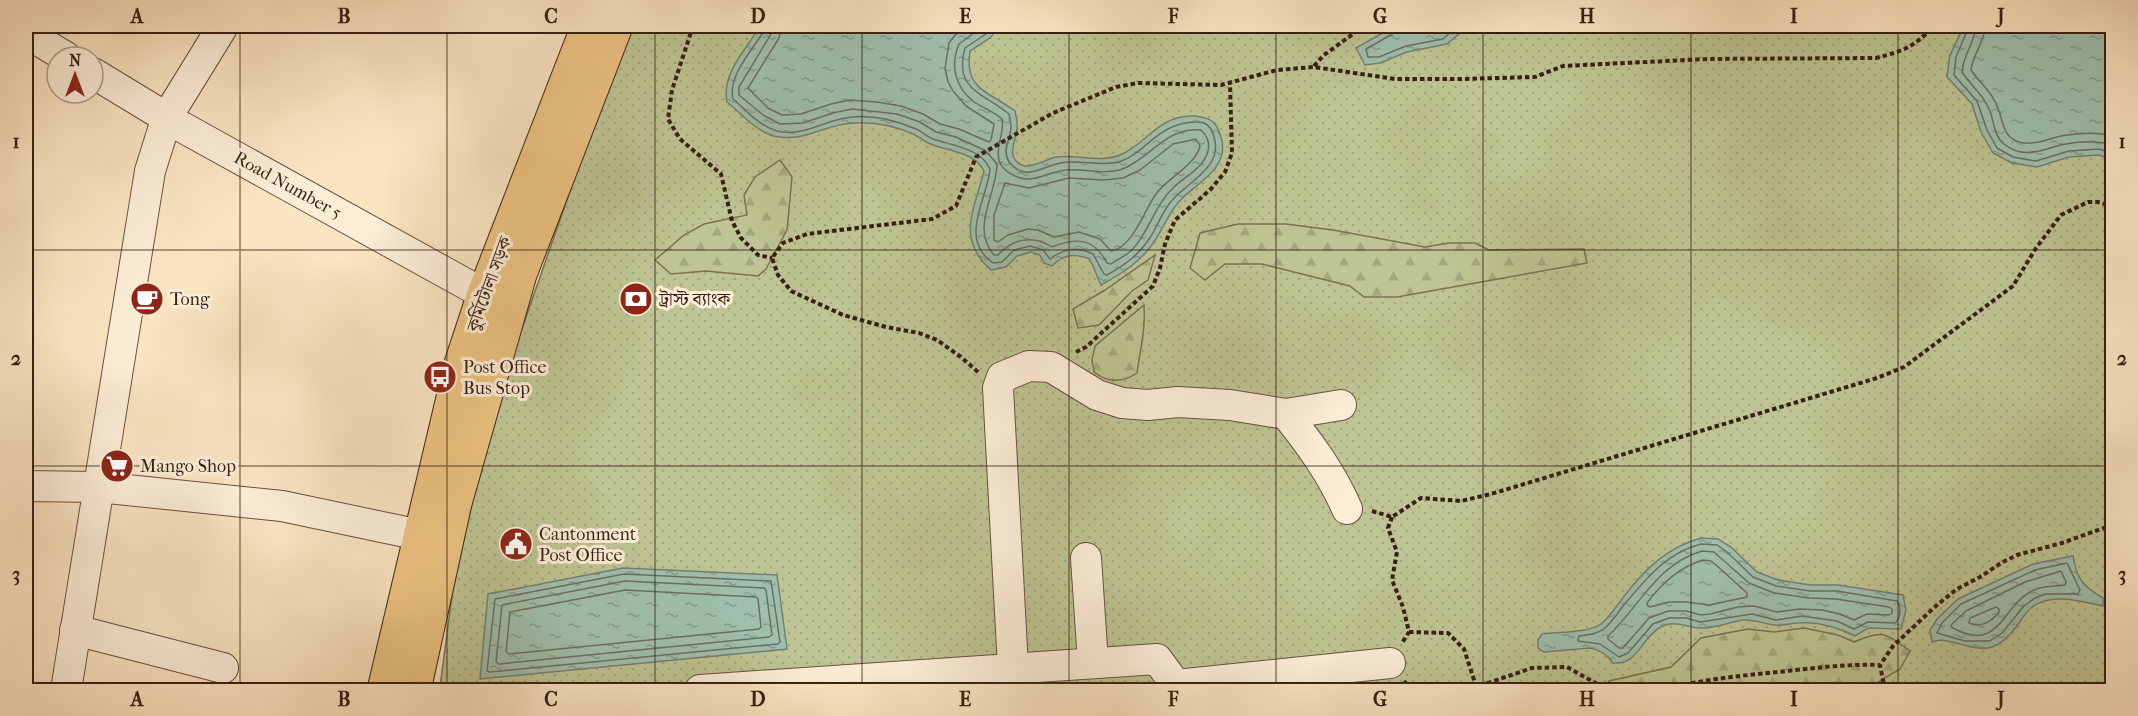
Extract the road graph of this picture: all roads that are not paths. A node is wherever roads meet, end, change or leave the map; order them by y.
1 (223, 26) edge
2 (588, 26) edge
3 (616, 26) edge
4 (26, 33) edge
5 (46, 45) edge
6 (105, 80) edge
7 (167, 117) junction
8 (484, 294) junction
9 (1341, 405) dead end
10 (1286, 414) junction
11 (26, 486) edge
12 (98, 487) junction
13 (1347, 509) road end
14 (420, 535) junction
15 (1086, 558) dead end
16 (75, 630) junction
17 (1093, 663) junction
18 (1390, 663) road end
19 (222, 668) dead end
20 (1013, 668) junction
21 (66, 690) edge
22 (384, 690) edge
23 (414, 690) edge
24 (700, 690) edge

1 - 7 street
2 - 8 main road, কুর্মিটোলা সড়ক
3 - 23 main road, কুর্মিটোলা সড়ক
4 - 5 street
6 - 7 street, Road Number 5
7 - 8 street, Road Number 5
7 - 12 street
8 - 14 main road, কুর্মিটোলা সড়ক
9 - 10 street
10 - 13 street
10 - 20 street
11 - 12 street
12 - 14 street
12 - 16 street
14 - 22 main road, কুর্মিটোলা সড়ক
15 - 17 street
16 - 19 street
16 - 21 street
17 - 18 street
17 - 20 street
20 - 24 street

